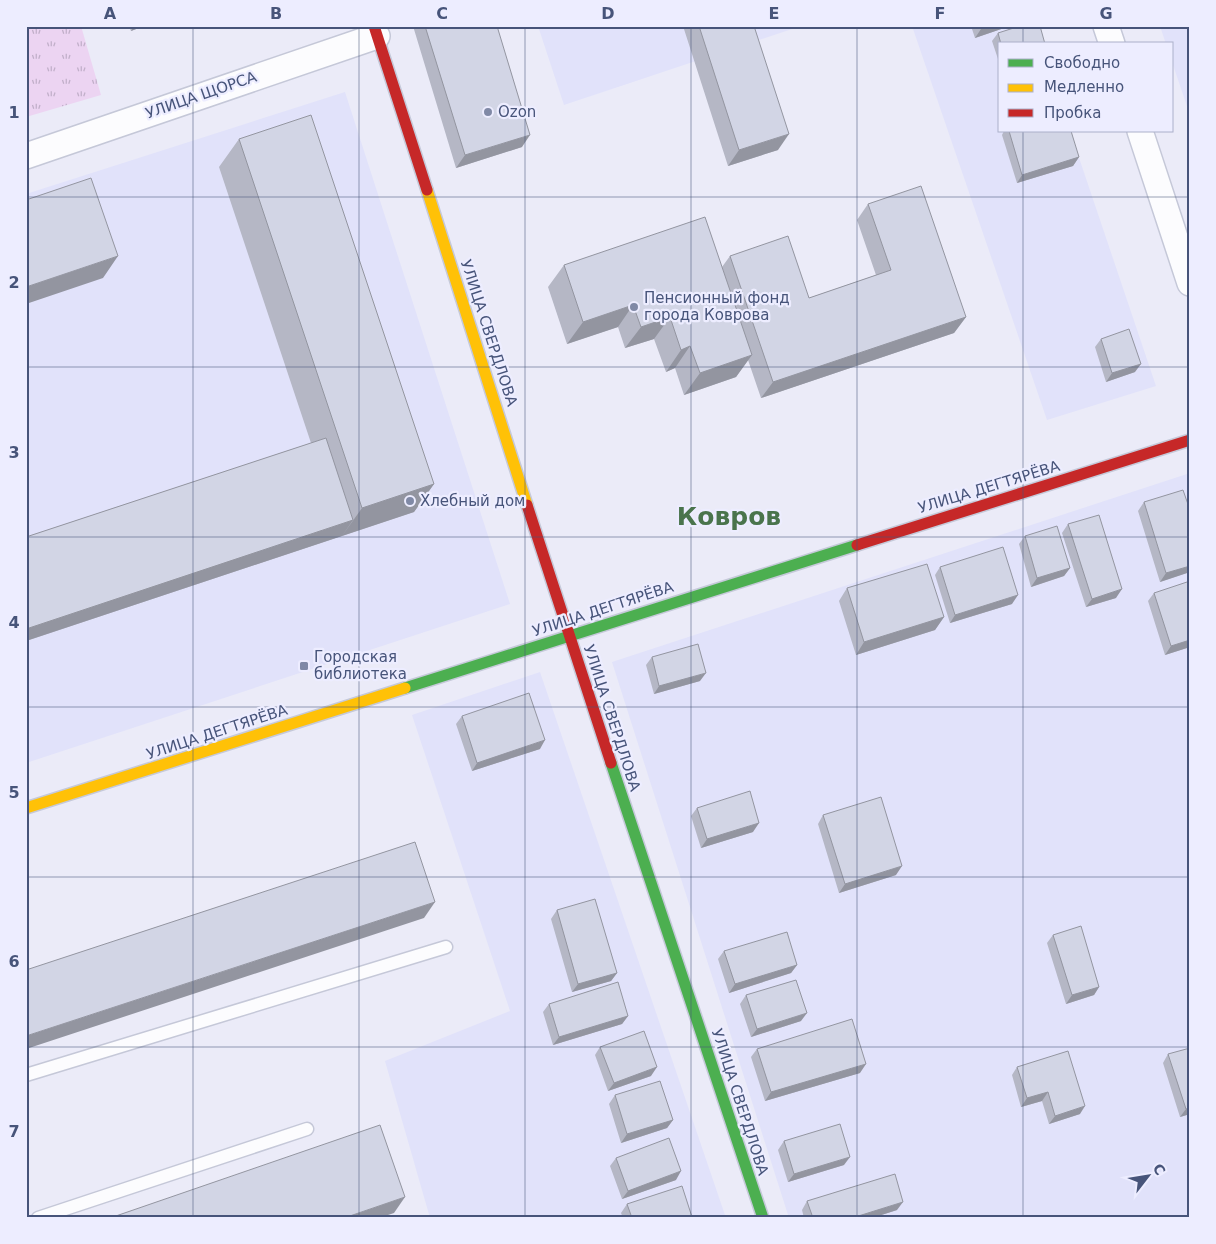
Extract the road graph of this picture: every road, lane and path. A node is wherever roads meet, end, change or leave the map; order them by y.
1 (1106, 26) edge
2 (375, 31) edge
3 (1111, 42) edge
4 (1140, 132) edge
5 (26, 156) edge
6 (1190, 283) edge
7 (1190, 440) edge
8 (569, 635) junction
9 (26, 808) edge
10 (446, 946) dead end
11 (26, 1074) edge
12 (307, 1129) dead end
13 (38, 1218) edge
14 (763, 1218) edge

1 - 3 street
2 - 5 street, УЛИЦА ЩОРСА
2 - 8 street, УЛИЦА СВЕРДЛОВА
4 - 6 street
7 - 8 street, УЛИЦА ДЕГТЯРЁВА
8 - 9 street, УЛИЦА ДЕГТЯРЁВА
8 - 14 street, УЛИЦА СВЕРДЛОВА
10 - 11 lane
12 - 13 lane

